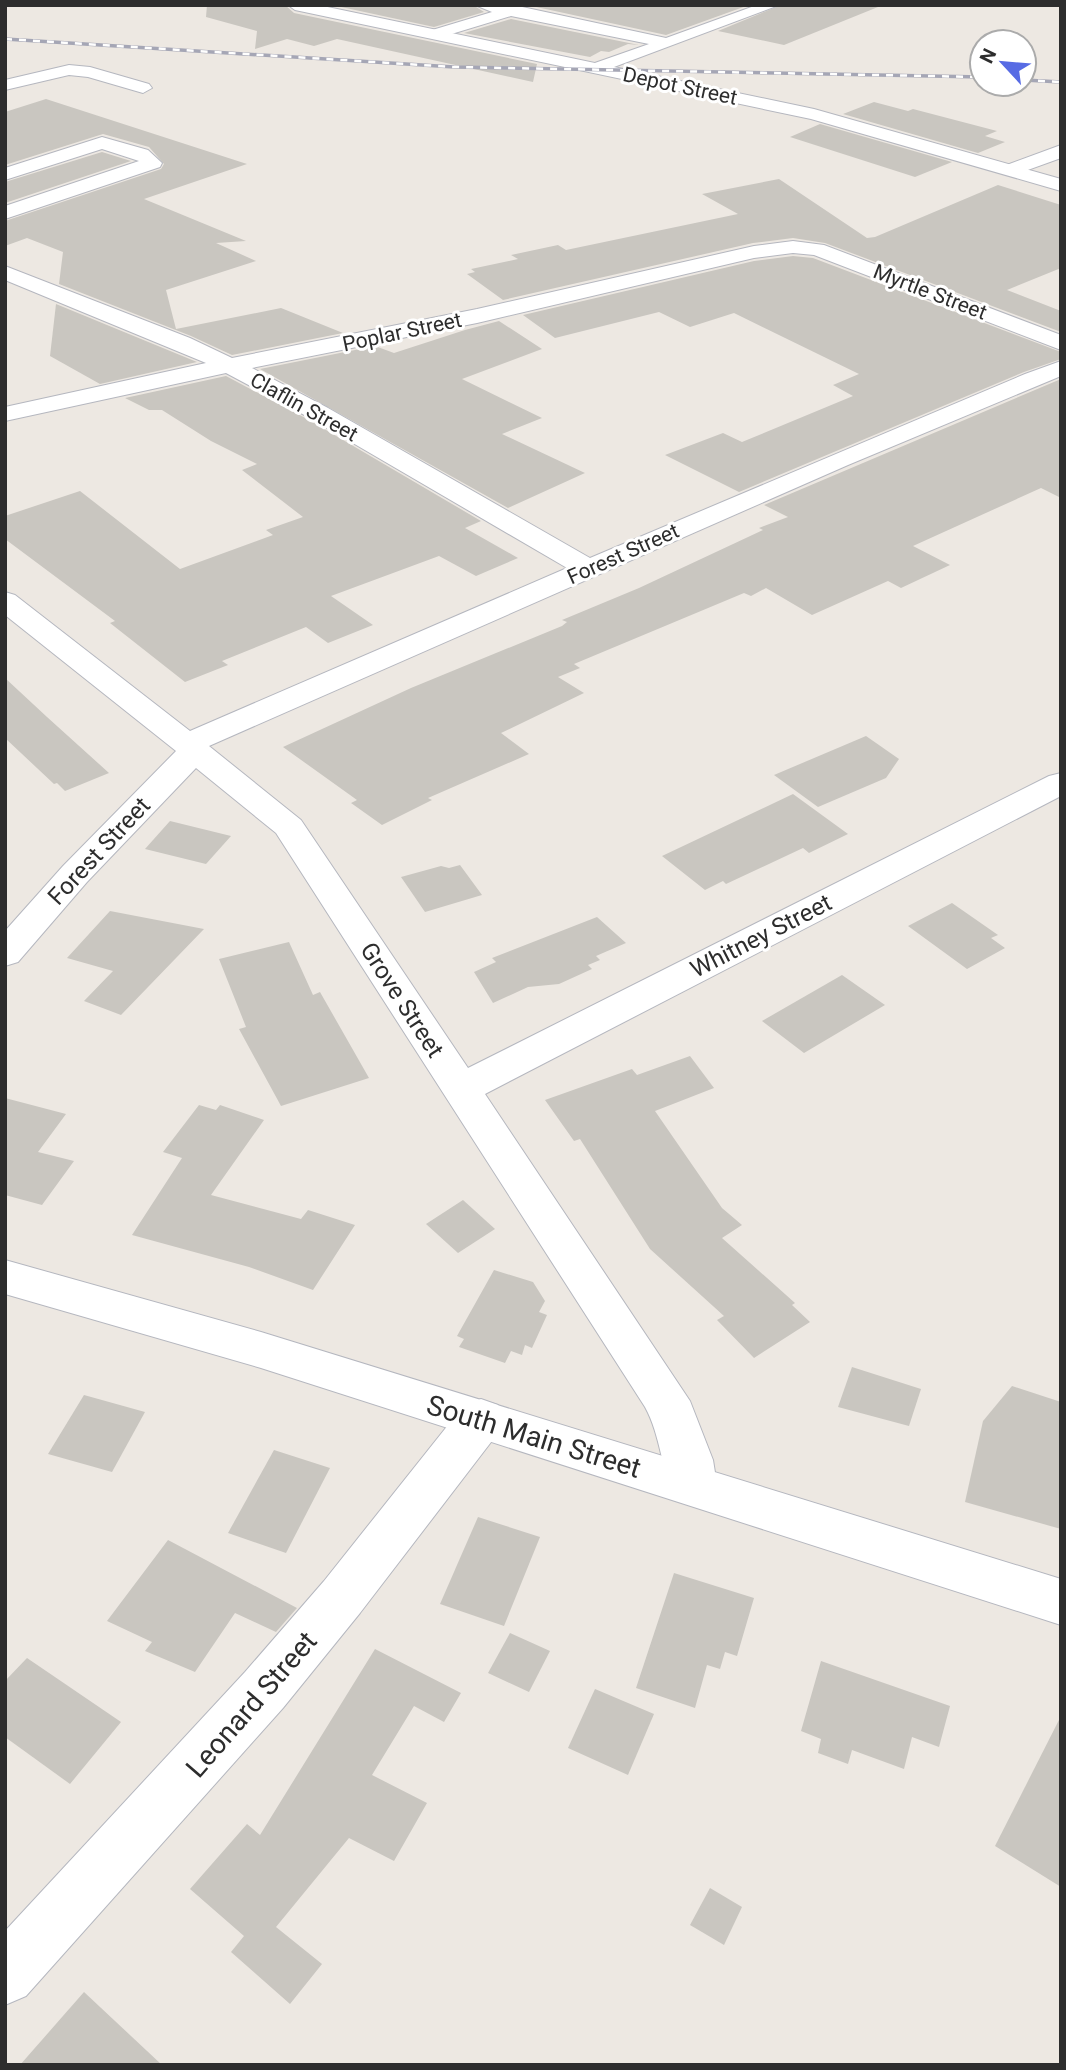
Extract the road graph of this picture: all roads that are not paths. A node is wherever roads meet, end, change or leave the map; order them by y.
1 (295, 5) edge
2 (482, 5) edge
3 (528, 5) edge
4 (772, 5) edge
5 (510, 11) junction
6 (435, 34) junction
7 (668, 43) junction
8 (598, 68) junction
9 (5, 85) edge
10 (143, 88) dead end
11 (1061, 151) edge
12 (1011, 170) junction
13 (5, 174) edge
14 (1061, 185) edge
15 (5, 213) edge
16 (798, 248) joint
17 (5, 272) edge
18 (1061, 343) edge
19 (232, 367) junction
20 (1061, 368) edge
21 (5, 414) edge
22 (589, 569) junction
23 (5, 601) edge
24 (191, 747) junction
25 (1061, 783) edge
26 (5, 954) edge
27 (461, 1089) junction
28 (5, 1277) edge
29 (481, 1419) junction
30 (693, 1485) junction
31 (1061, 1602) edge
32 (5, 1975) edge

1 - 6 street, Depot Street
2 - 5 street
3 - 5 street
4 - 7 street
5 - 6 street
5 - 7 street
6 - 8 street, Depot Street
7 - 8 street
8 - 12 street, Depot Street
9 - 10 street
11 - 12 street
12 - 14 street, Depot Street
13 - 15 street
16 - 18 street, Myrtle Street
16 - 19 street, Poplar Street
17 - 19 street, Claflin Street
19 - 21 street, Poplar Street
19 - 22 street, Claflin Street
20 - 22 street, Forest Street
22 - 24 street, Forest Street
23 - 24 street, Grove Street
24 - 26 street, Forest Street
24 - 27 street, Grove Street
25 - 27 street, Whitney Street
27 - 30 street, Grove Street
28 - 29 street, South Main Street
29 - 30 street, South Main Street
29 - 32 street, Leonard Street
30 - 31 street, South Main Street

